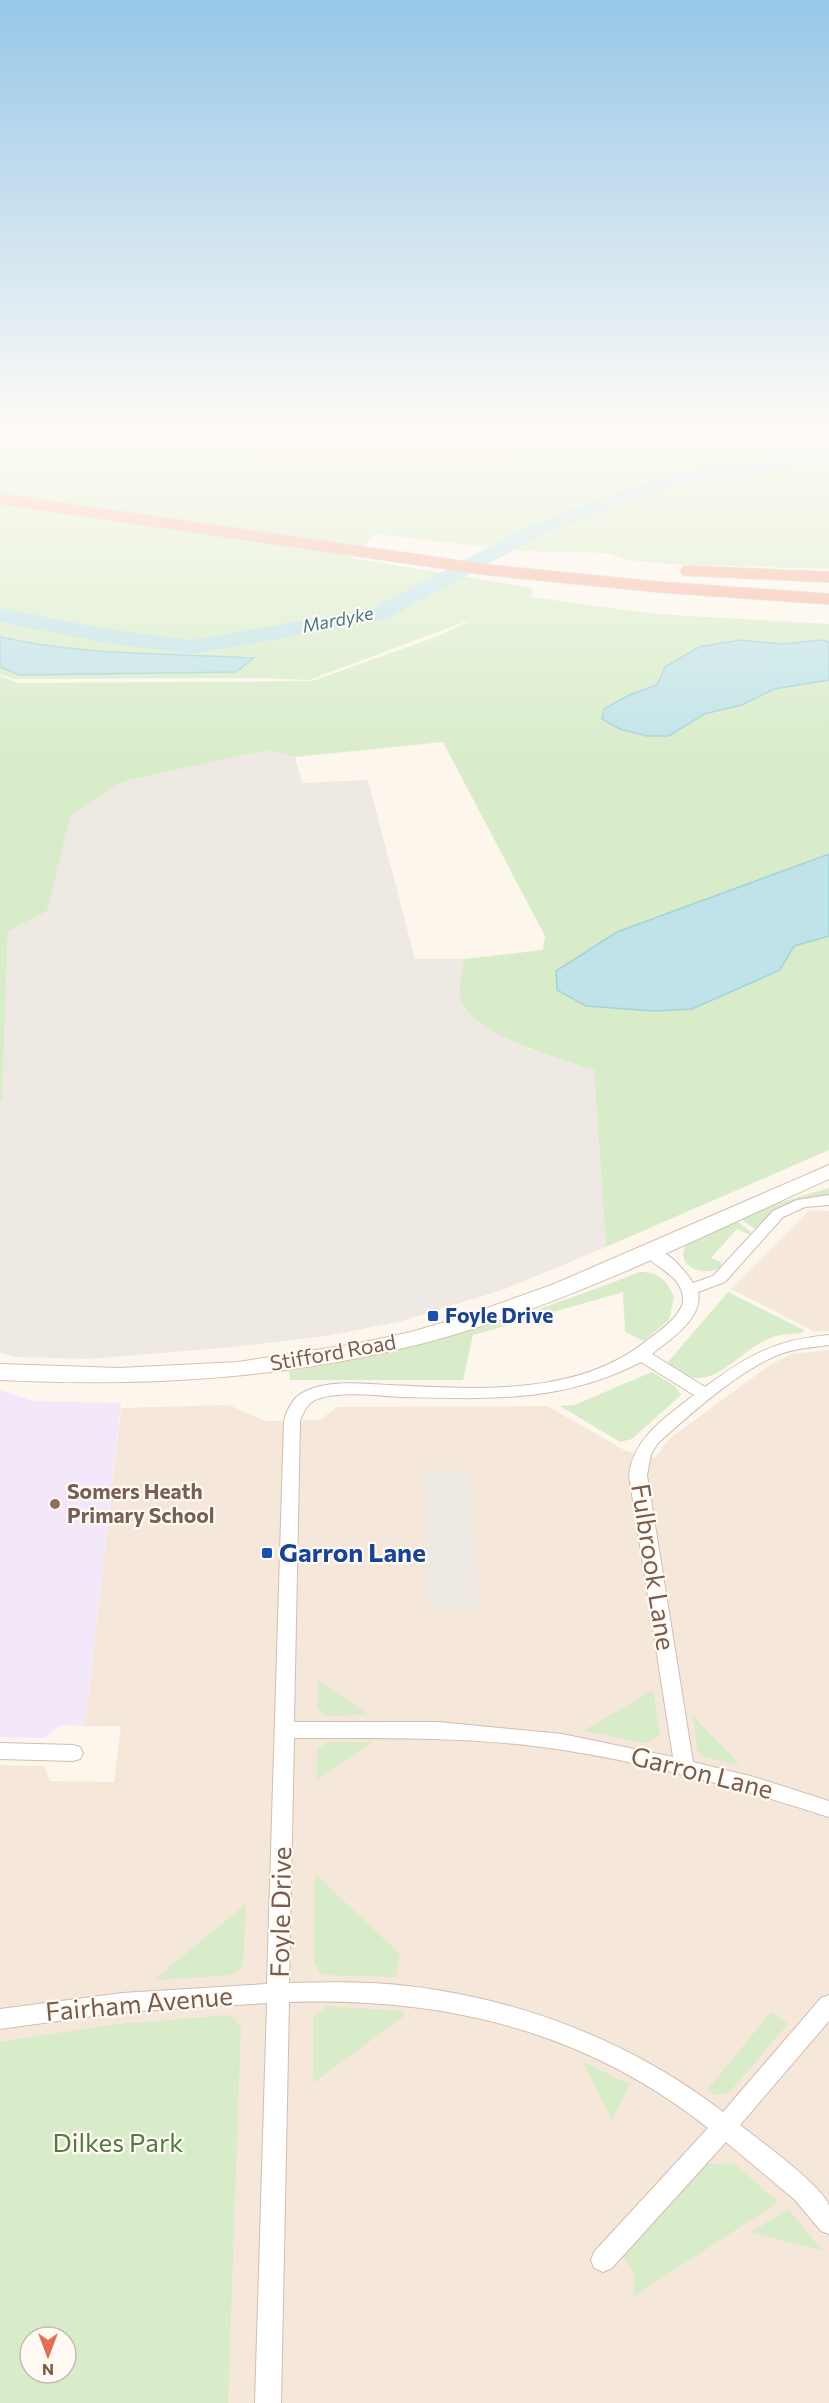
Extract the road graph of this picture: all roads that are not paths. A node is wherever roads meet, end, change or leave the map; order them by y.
1 (329, 542) edge
2 (335, 542) edge
3 (366, 547) junction
4 (647, 569) dead end
5 (671, 570) dead end
6 (582, 574) junction
7 (829, 577) edge
8 (829, 588) edge
9 (829, 599) edge
10 (829, 611) edge
11 (829, 1171) edge
12 (829, 1200) edge
13 (650, 1251) junction
14 (689, 1290) junction
15 (829, 1340) edge
16 (640, 1354) junction
17 (0, 1372) edge
18 (706, 1395) junction
19 (292, 1421) joint
20 (285, 1730) junction
21 (0, 1751) edge
22 (73, 1753) dead end
23 (684, 1767) junction
24 (829, 1809) edge
25 (279, 1992) junction
26 (829, 2005) edge
27 (0, 2019) edge
28 (725, 2126) junction
29 (829, 2223) edge
30 (603, 2260) dead end
31 (268, 2403) edge

1 - 3 highway
2 - 3 highway
3 - 6 highway
3 - 6 highway
4 - 6 highway
5 - 7 highway
6 - 8 highway
6 - 9 highway
6 - 10 highway
11 - 13 main road, Stifford Road
12 - 14 street
13 - 14 street
13 - 17 main road, Stifford Road
14 - 16 street, Stifford Road
15 - 18 street, Fulbrook Lane
16 - 18 street
16 - 19 street, Stifford Road
18 - 23 street, Fulbrook Lane
19 - 20 street, Foyle Drive
20 - 23 street, Garron Lane
20 - 25 street, Foyle Drive
21 - 22 street
23 - 24 street, Garron Lane
25 - 27 street, Fairham Avenue
25 - 28 street, Fairham Avenue
25 - 31 street, Foyle Drive
26 - 28 street
28 - 29 street, Fairham Avenue
28 - 30 street

